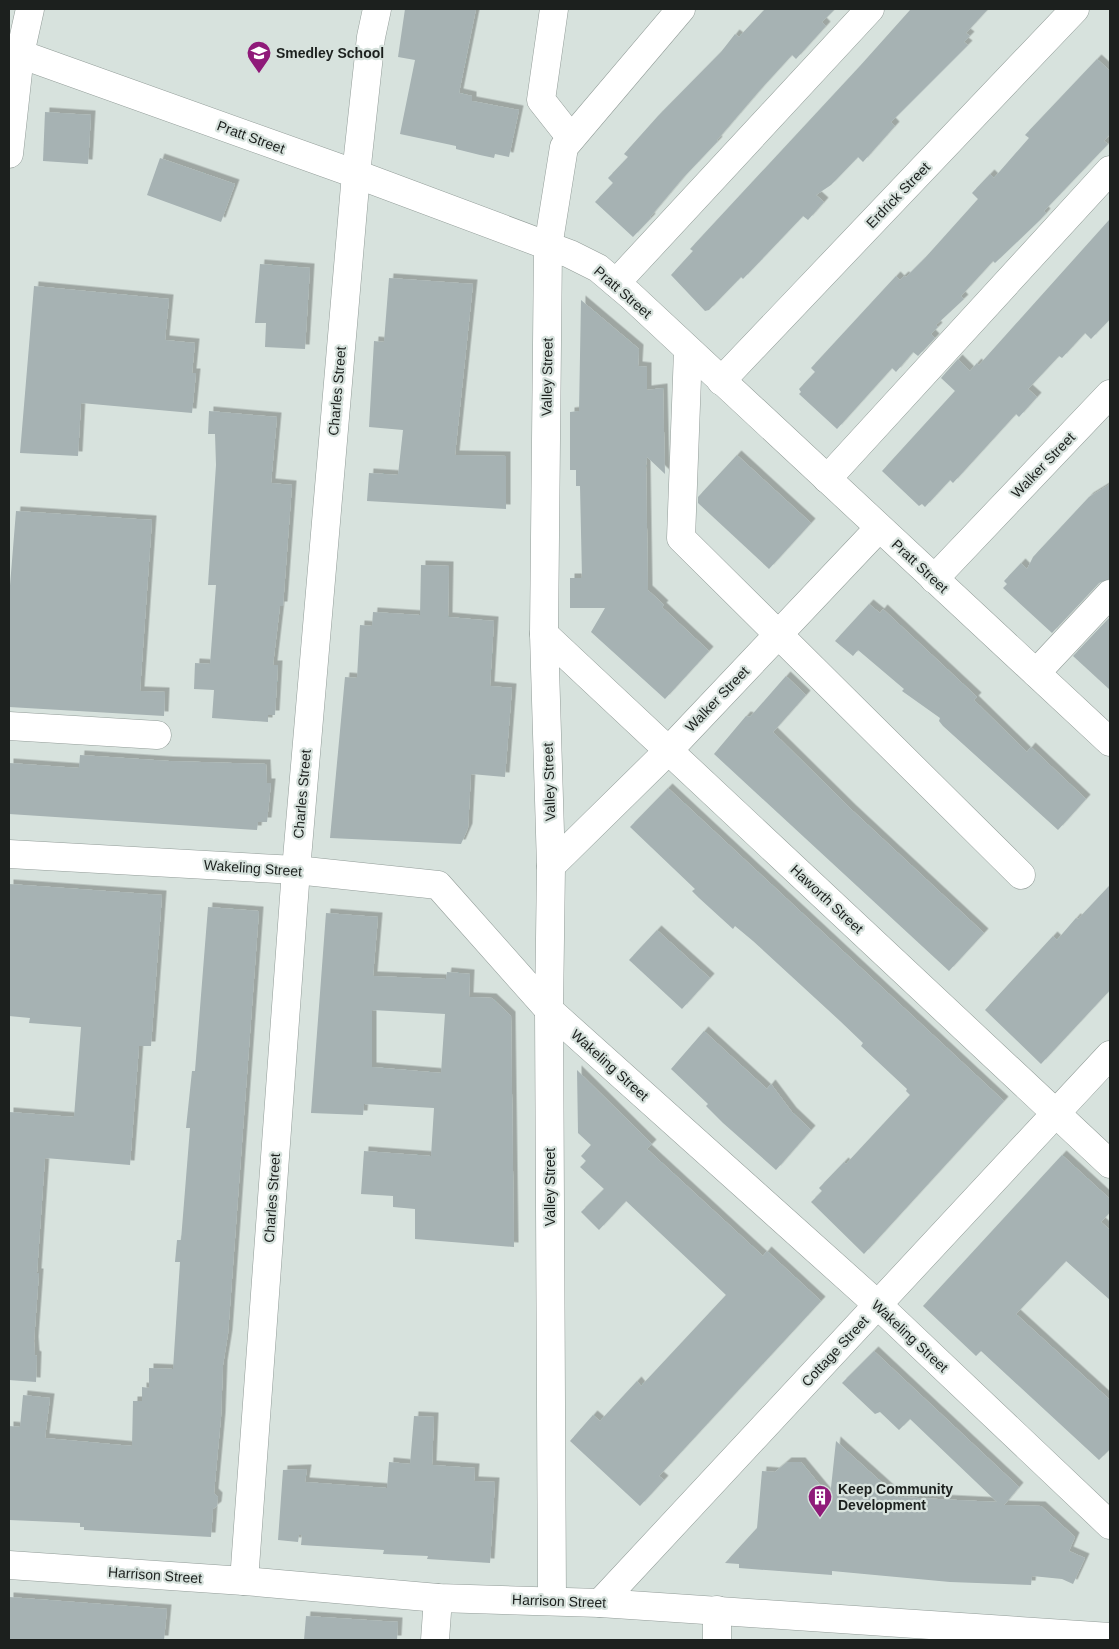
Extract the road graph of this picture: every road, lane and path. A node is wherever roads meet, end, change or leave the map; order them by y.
1 (30, 9) edge
2 (377, 9) edge
3 (554, 9) edge
4 (681, 9) edge
5 (870, 9) edge
6 (1075, 9) edge
7 (15, 51) edge
8 (571, 138) junction
9 (9, 154) edge
10 (1110, 170) edge
11 (356, 174) junction
12 (548, 247) junction
13 (616, 283) junction
14 (688, 351) junction
15 (721, 381) junction
16 (1110, 394) edge
17 (827, 480) junction
18 (880, 528) junction
19 (934, 579) junction
20 (1110, 594) edge
21 (544, 634) junction
22 (778, 635) junction
23 (1036, 673) junction
24 (9, 726) edge
25 (157, 736) dead end
26 (1110, 742) edge
27 (669, 750) junction
28 (9, 854) edge
29 (551, 866) junction
30 (296, 870) junction
31 (1021, 875) dead end
32 (549, 1010) junction
33 (1110, 1055) edge
34 (1056, 1114) junction
35 (1110, 1164) edge
36 (878, 1305) junction
37 (1110, 1525) edge
38 (9, 1566) edge
39 (244, 1581) junction
40 (438, 1598) junction
41 (552, 1600) junction
42 (600, 1603) junction
43 (717, 1610) junction
44 (1110, 1637) edge
45 (435, 1640) edge
46 (717, 1640) edge

1 - 7 street
2 - 11 street, Charles Street
3 - 8 street
4 - 8 street, Valley Street
5 - 13 street
6 - 15 street, Erdrick Street
7 - 9 street
7 - 11 street, Pratt Street
8 - 12 street, Valley Street
10 - 17 street
11 - 12 street, Pratt Street
11 - 30 street, Charles Street
12 - 13 street, Pratt Street
12 - 21 street, Valley Street
13 - 14 street, Pratt Street
14 - 15 street, Pratt Street
14 - 22 street
15 - 17 street, Pratt Street
16 - 19 street, Walker Street
17 - 18 street, Pratt Street
18 - 19 street, Pratt Street
18 - 22 street, Walker Street
19 - 23 street, Pratt Street
20 - 23 street
21 - 27 street, Haworth Street
21 - 29 street, Valley Street
22 - 27 street, Walker Street
22 - 31 street
23 - 26 street, Pratt Street
24 - 25 street
27 - 29 street, Walker Street
27 - 34 street, Haworth Street
28 - 30 street, Wakeling Street
29 - 32 street, Valley Street
30 - 32 street, Wakeling Street
30 - 39 street, Charles Street
32 - 36 street, Wakeling Street
32 - 41 street, Valley Street
33 - 34 street, Cottage Street
34 - 35 street, Haworth Street
34 - 36 street, Cottage Street
36 - 37 street, Wakeling Street
36 - 42 street, Cottage Street
38 - 39 street, Harrison Street
39 - 40 street, Harrison Street
40 - 41 street, Harrison Street
40 - 45 street
41 - 42 street, Harrison Street
42 - 43 street, Harrison Street
43 - 44 street, Harrison Street
43 - 46 street

